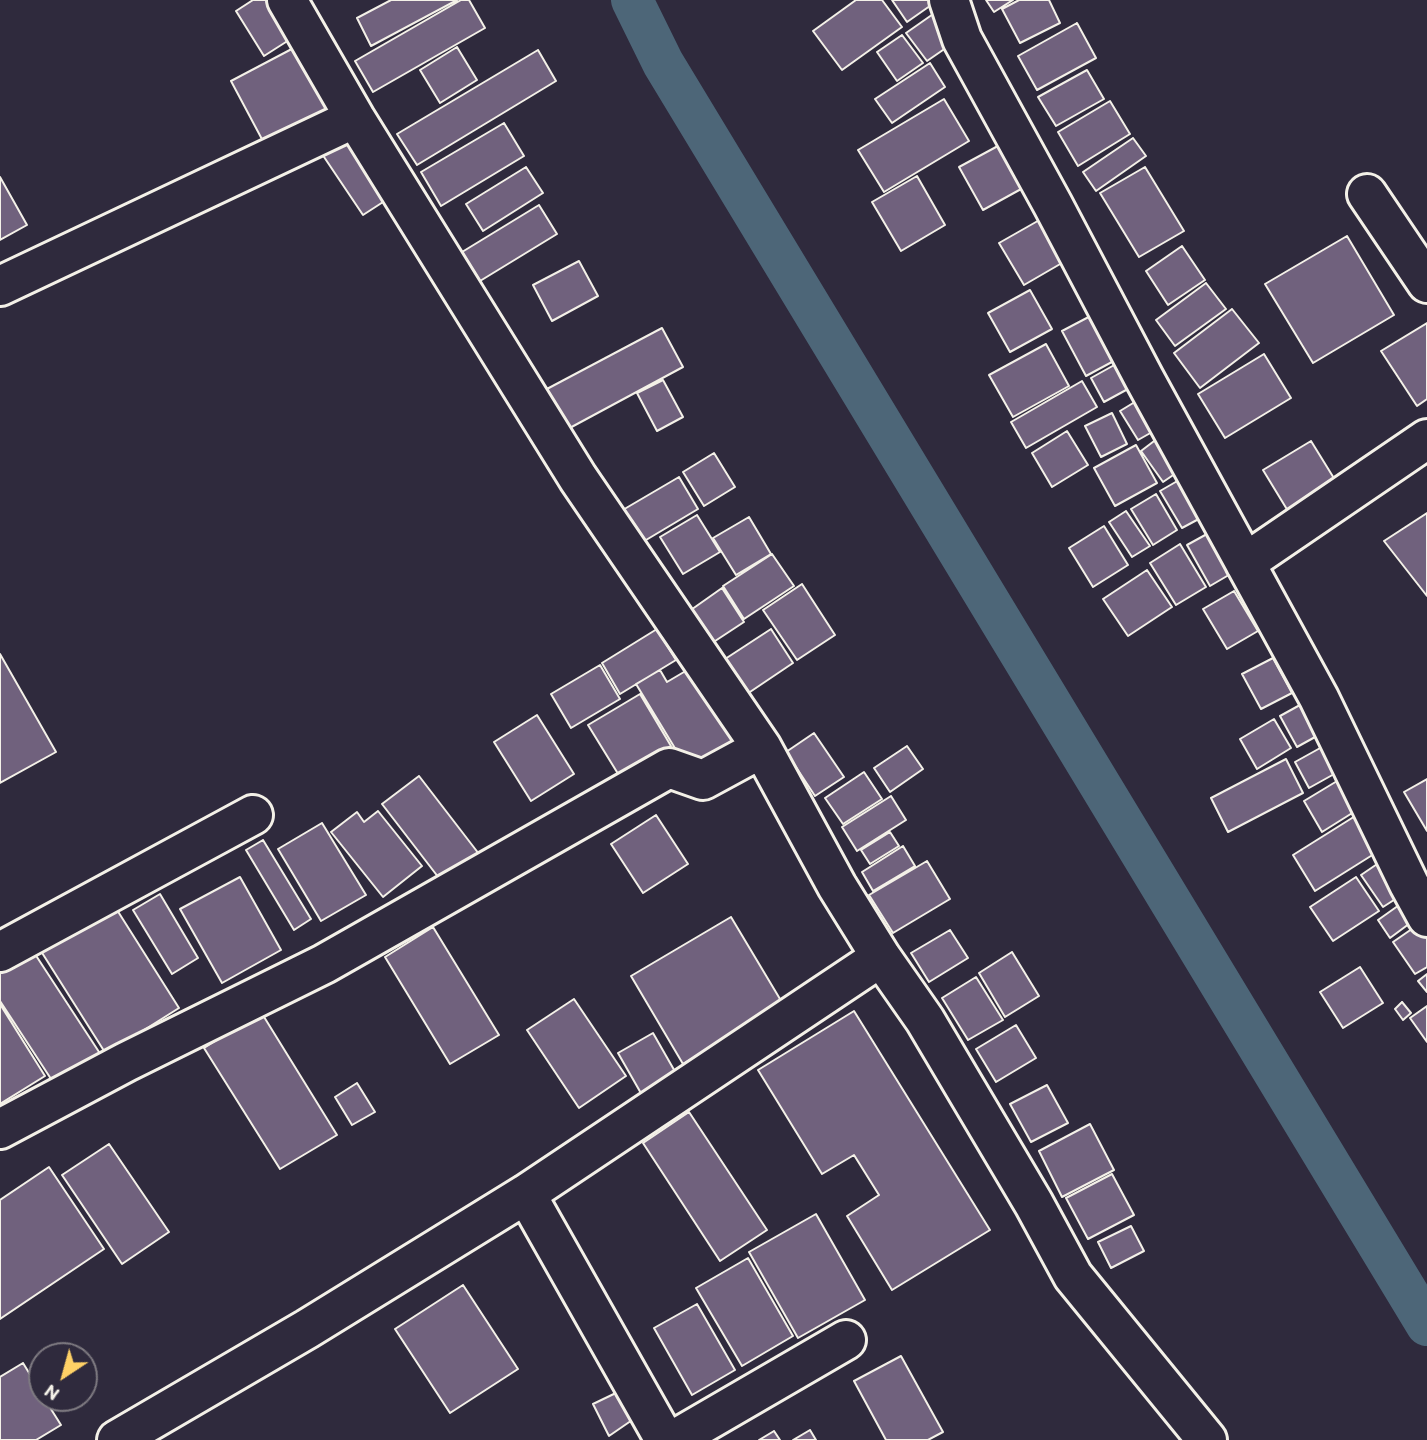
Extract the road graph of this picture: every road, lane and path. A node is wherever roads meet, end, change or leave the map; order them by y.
1 (287, 0) edge
2 (949, 0) edge
3 (355, 118) junction
4 (1367, 194) dead end
5 (1427, 283) edge
6 (0, 286) edge
7 (1427, 439) edge
8 (1245, 563) junction
9 (762, 748) junction
10 (253, 816) dead end
11 (1427, 917) edge
12 (0, 953) edge
13 (881, 957) junction
14 (0, 1129) edge
15 (526, 1194) junction
16 (846, 1340) dead end
17 (117, 1440) edge
18 (665, 1440) edge
19 (674, 1440) edge
20 (1207, 1440) edge

1 - 3 street
2 - 8 street
3 - 6 street
3 - 9 street
4 - 5 street
7 - 8 street
8 - 11 street
9 - 13 street
9 - 14 street
10 - 12 street
13 - 15 street
13 - 20 street
15 - 17 street
15 - 18 street
16 - 19 street

